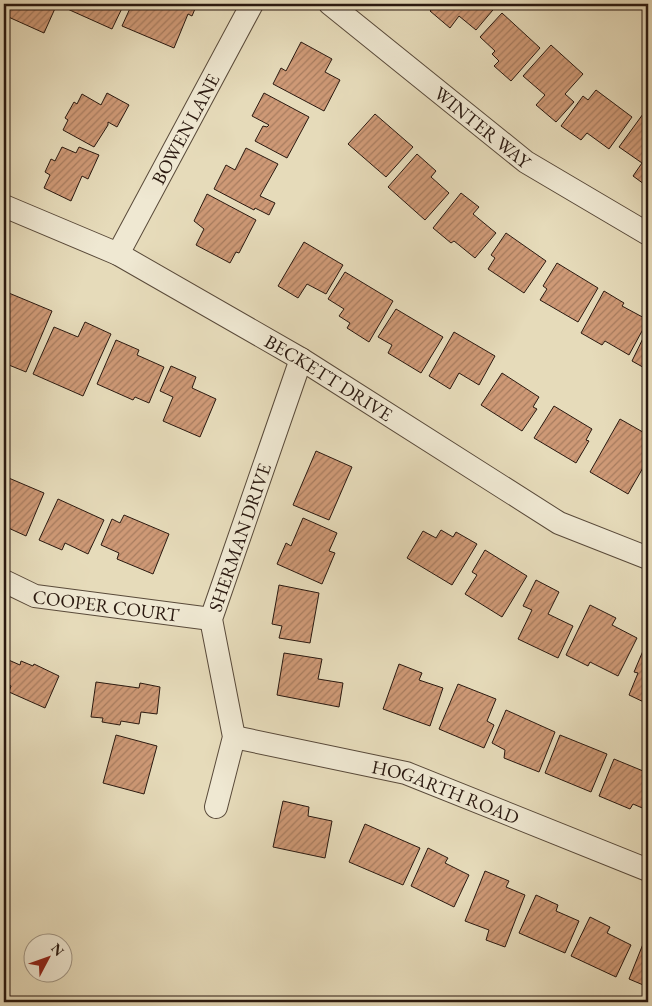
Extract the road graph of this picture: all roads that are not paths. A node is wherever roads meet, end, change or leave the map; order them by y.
1 (252, 4) edge
2 (330, 4) edge
3 (4, 206) edge
4 (648, 234) edge
5 (118, 254) junction
6 (301, 359) junction
7 (648, 558) edge
8 (4, 581) edge
9 (211, 620) junction
10 (234, 737) junction
11 (216, 808) dead end
12 (648, 870) edge

1 - 5 street, BOWEN LANE
2 - 4 street, WINTER WAY
3 - 5 street, BECKETT DRIVE
5 - 6 street, BECKETT DRIVE
6 - 7 street, BECKETT DRIVE
6 - 9 street, SHERMAN DRIVE
8 - 9 street, COOPER COURT
9 - 10 street, SHERMAN DRIVE
10 - 11 street, SHERMAN DRIVE
10 - 12 street, HOGARTH ROAD

